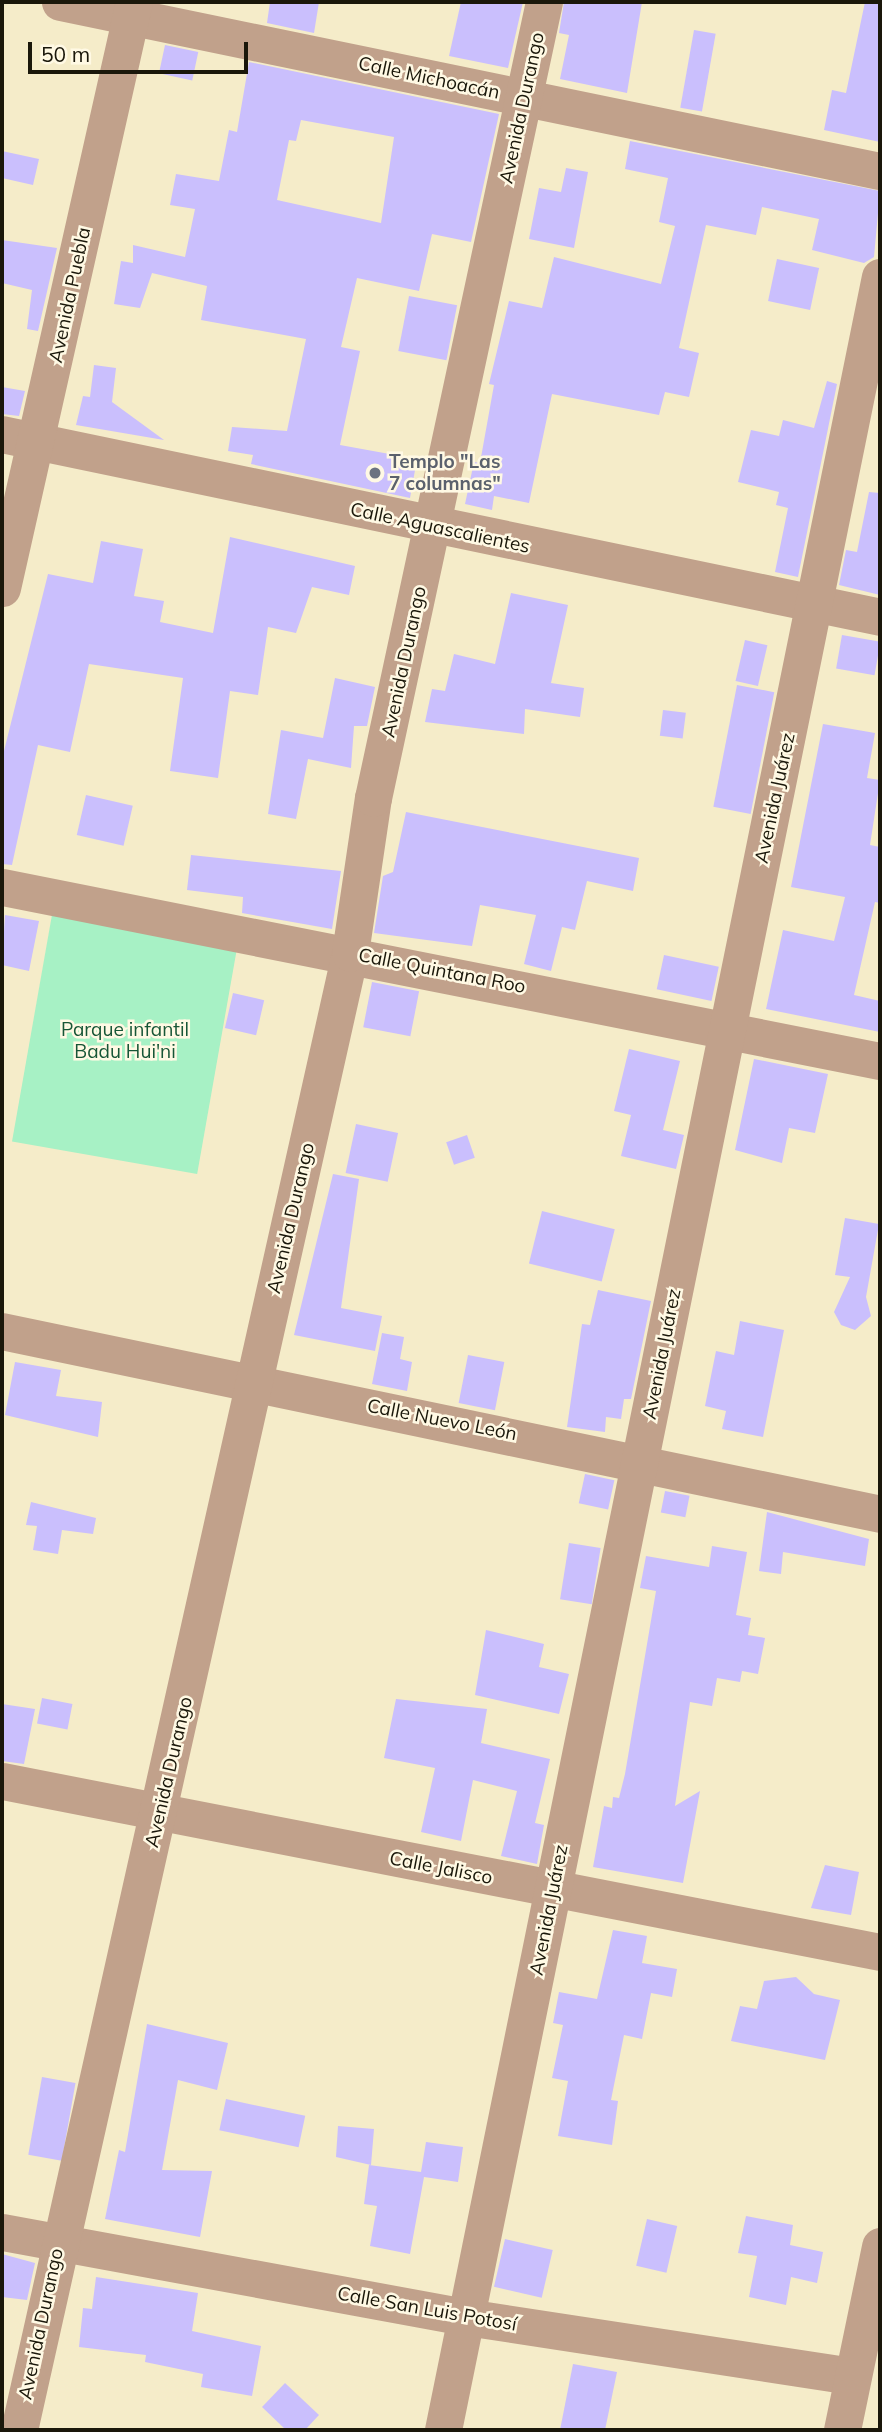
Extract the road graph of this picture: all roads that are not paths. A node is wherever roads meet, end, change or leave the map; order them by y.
1 (60, 2) edge
2 (544, 2) edge
3 (132, 10) edge
4 (525, 98) junction
5 (880, 171) edge
6 (880, 277) edge
7 (2, 434) edge
8 (39, 440) junction
9 (432, 528) junction
10 (2, 588) edge
11 (814, 603) junction
12 (880, 617) edge
13 (2, 887) edge
14 (350, 953) junction
15 (728, 1030) junction
16 (880, 1061) edge
17 (2, 1331) edge
18 (254, 1382) junction
19 (641, 1459) junction
20 (880, 1514) edge
21 (2, 1781) edge
22 (161, 1813) junction
23 (553, 1889) junction
24 (880, 1952) edge
25 (2, 2232) edge
26 (58, 2243) junction
27 (880, 2246) edge
28 (466, 2317) junction
29 (871, 2342) edge
30 (853, 2376) junction
31 (19, 2430) edge
32 (443, 2430) edge
33 (842, 2430) edge

1 - 3 street, Calle Michoacán
2 - 4 street, Avenida Durango
3 - 4 street, Calle Michoacán
3 - 8 street, Avenida Puebla
4 - 5 street, Calle Michoacán
4 - 9 street, Avenida Durango
6 - 11 street, Avenida Juárez
7 - 8 street, Calle Aguascalientes
8 - 9 street, Calle Aguascalientes
8 - 10 street, Avenida Puebla
9 - 11 street, Calle Aguascalientes
9 - 14 street, Avenida Durango
11 - 12 street, Calle Aguascalientes
11 - 15 street, Avenida Juárez
13 - 14 street, Calle Quintana Roo
14 - 15 street, Calle Quintana Roo
14 - 18 street, Avenida Durango
15 - 16 street, Calle Quintana Roo
15 - 19 street, Avenida Juárez
17 - 18 street, Calle Nuevo León
18 - 19 street, Calle Nuevo León
18 - 22 street, Avenida Durango
19 - 20 street, Calle Nuevo León
19 - 23 street, Avenida Juárez
21 - 22 street, Calle Jalisco
22 - 23 street, Calle Jalisco
22 - 26 street, Avenida Durango
23 - 24 street, Calle Jalisco
23 - 28 street, Avenida Juárez
25 - 26 street, Calle San Luis Potosí
26 - 28 street, Calle San Luis Potosí
26 - 31 street, Avenida Durango
27 - 29 street
28 - 30 street, Calle San Luis Potosí
28 - 32 street, Avenida Juárez
29 - 30 street
30 - 33 street

